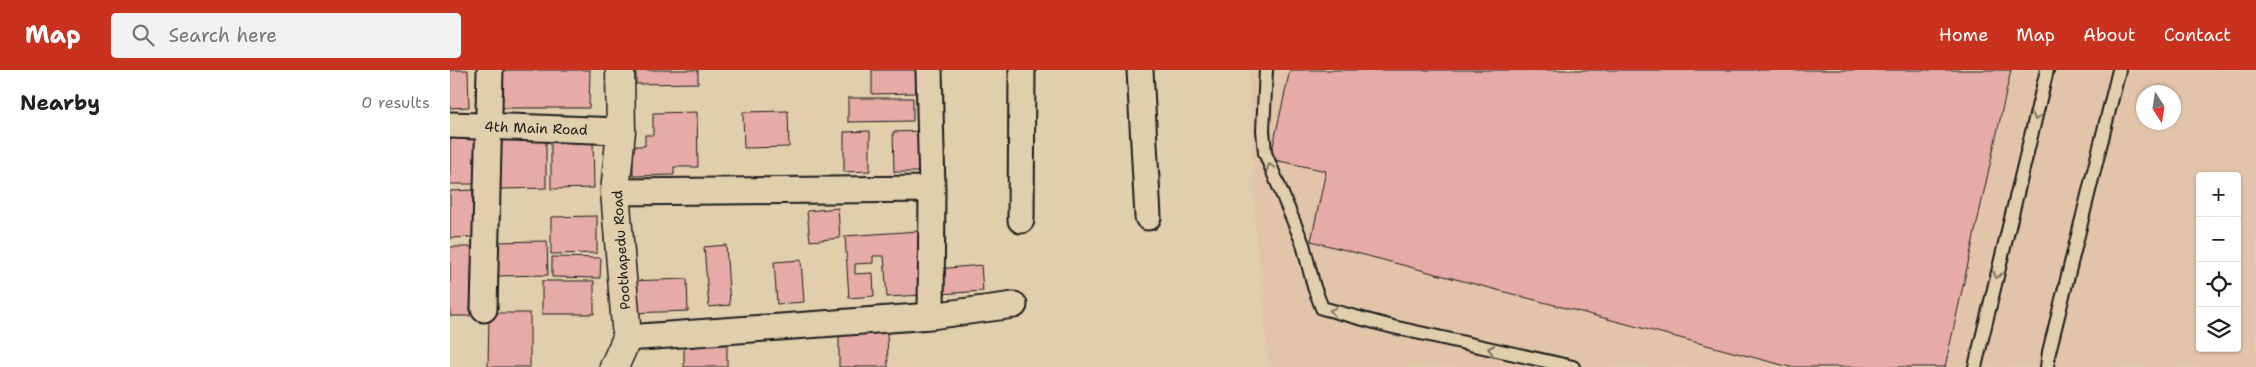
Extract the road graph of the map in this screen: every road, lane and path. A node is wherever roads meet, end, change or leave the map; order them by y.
1 (490, 70) edge
2 (620, 70) edge
3 (929, 70) edge
4 (1022, 70) edge
5 (1140, 70) edge
6 (1266, 70) edge
7 (2047, 70) edge
8 (2119, 70) edge
9 (450, 125) edge
10 (489, 126) junction
11 (621, 131) junction
12 (932, 189) junction
13 (616, 192) junction
14 (1148, 217) dead end
15 (1021, 220) dead end
16 (1014, 305) dead end
17 (484, 309) dead end
18 (931, 316) junction
19 (627, 338) junction
20 (614, 367) edge
21 (1573, 367) edge
22 (1975, 367) edge
23 (2047, 367) edge

1 - 10 street
2 - 11 street, Poothapedu Road
3 - 12 street
4 - 15 street
5 - 14 street
21 -> 6 lane
7 -> 22 lane
8 - 23 lane
9 - 10 street, 4th Main Road
10 - 11 street, 4th Main Road
10 - 17 street
11 - 13 street, Poothapedu Road
12 - 13 street
12 - 18 street
13 - 19 street, Poothapedu Road
16 - 18 street
18 - 19 street
19 - 20 street, Poothapedu Road

